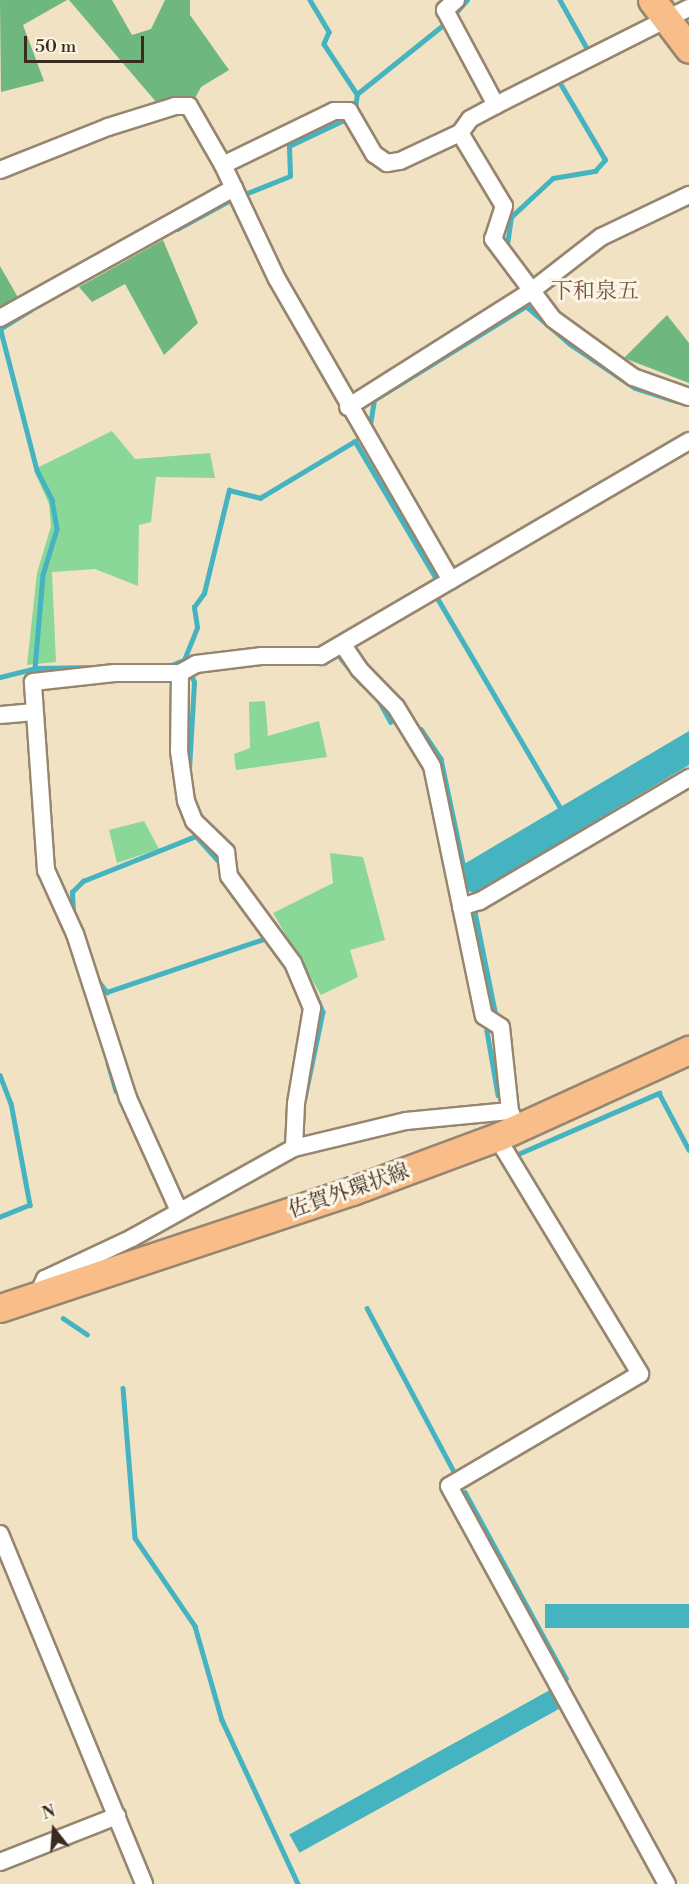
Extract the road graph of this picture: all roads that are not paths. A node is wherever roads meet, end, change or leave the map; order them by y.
1 (669, 10) edge
2 (451, 11) edge
3 (689, 49) edge
4 (496, 105) junction
5 (460, 133) junction
6 (223, 165) junction
7 (0, 170) edge
8 (234, 188) junction
9 (689, 195) edge
10 (530, 292) junction
11 (0, 318) edge
12 (689, 397) edge
13 (348, 407) junction
14 (689, 441) edge
15 (451, 580) junction
16 (343, 645) junction
17 (180, 673) junction
18 (32, 712) junction
19 (0, 715) edge
20 (689, 778) edge
21 (461, 907) junction
22 (689, 1050) edge
23 (509, 1125) junction
24 (294, 1148) junction
25 (179, 1211) junction
26 (37, 1296) junction
27 (0, 1308) edge
28 (0, 1534) edge
29 (117, 1816) junction
30 (0, 1862) edge
31 (144, 1884) edge
32 (668, 1884) edge

1 - 3 main road
1 - 4 street
2 - 4 street
4 - 5 street
5 - 6 street
5 - 10 street
6 - 7 street
6 - 8 street
8 - 11 street
8 - 13 street
9 - 10 street
10 - 12 street
10 - 13 street
13 - 15 street
14 - 15 street
15 - 16 street
16 - 17 street
16 - 21 street
17 - 18 street
17 - 24 street
18 - 19 street
18 - 25 street
20 - 21 street
21 - 23 street
22 - 23 main road, 佐賀外環状線
23 - 24 street
23 - 26 main road, 佐賀外環状線
23 - 32 street
24 - 25 street
25 - 26 street
26 - 27 main road, 佐賀外環状線
28 - 29 street
29 - 30 street
29 - 31 street

